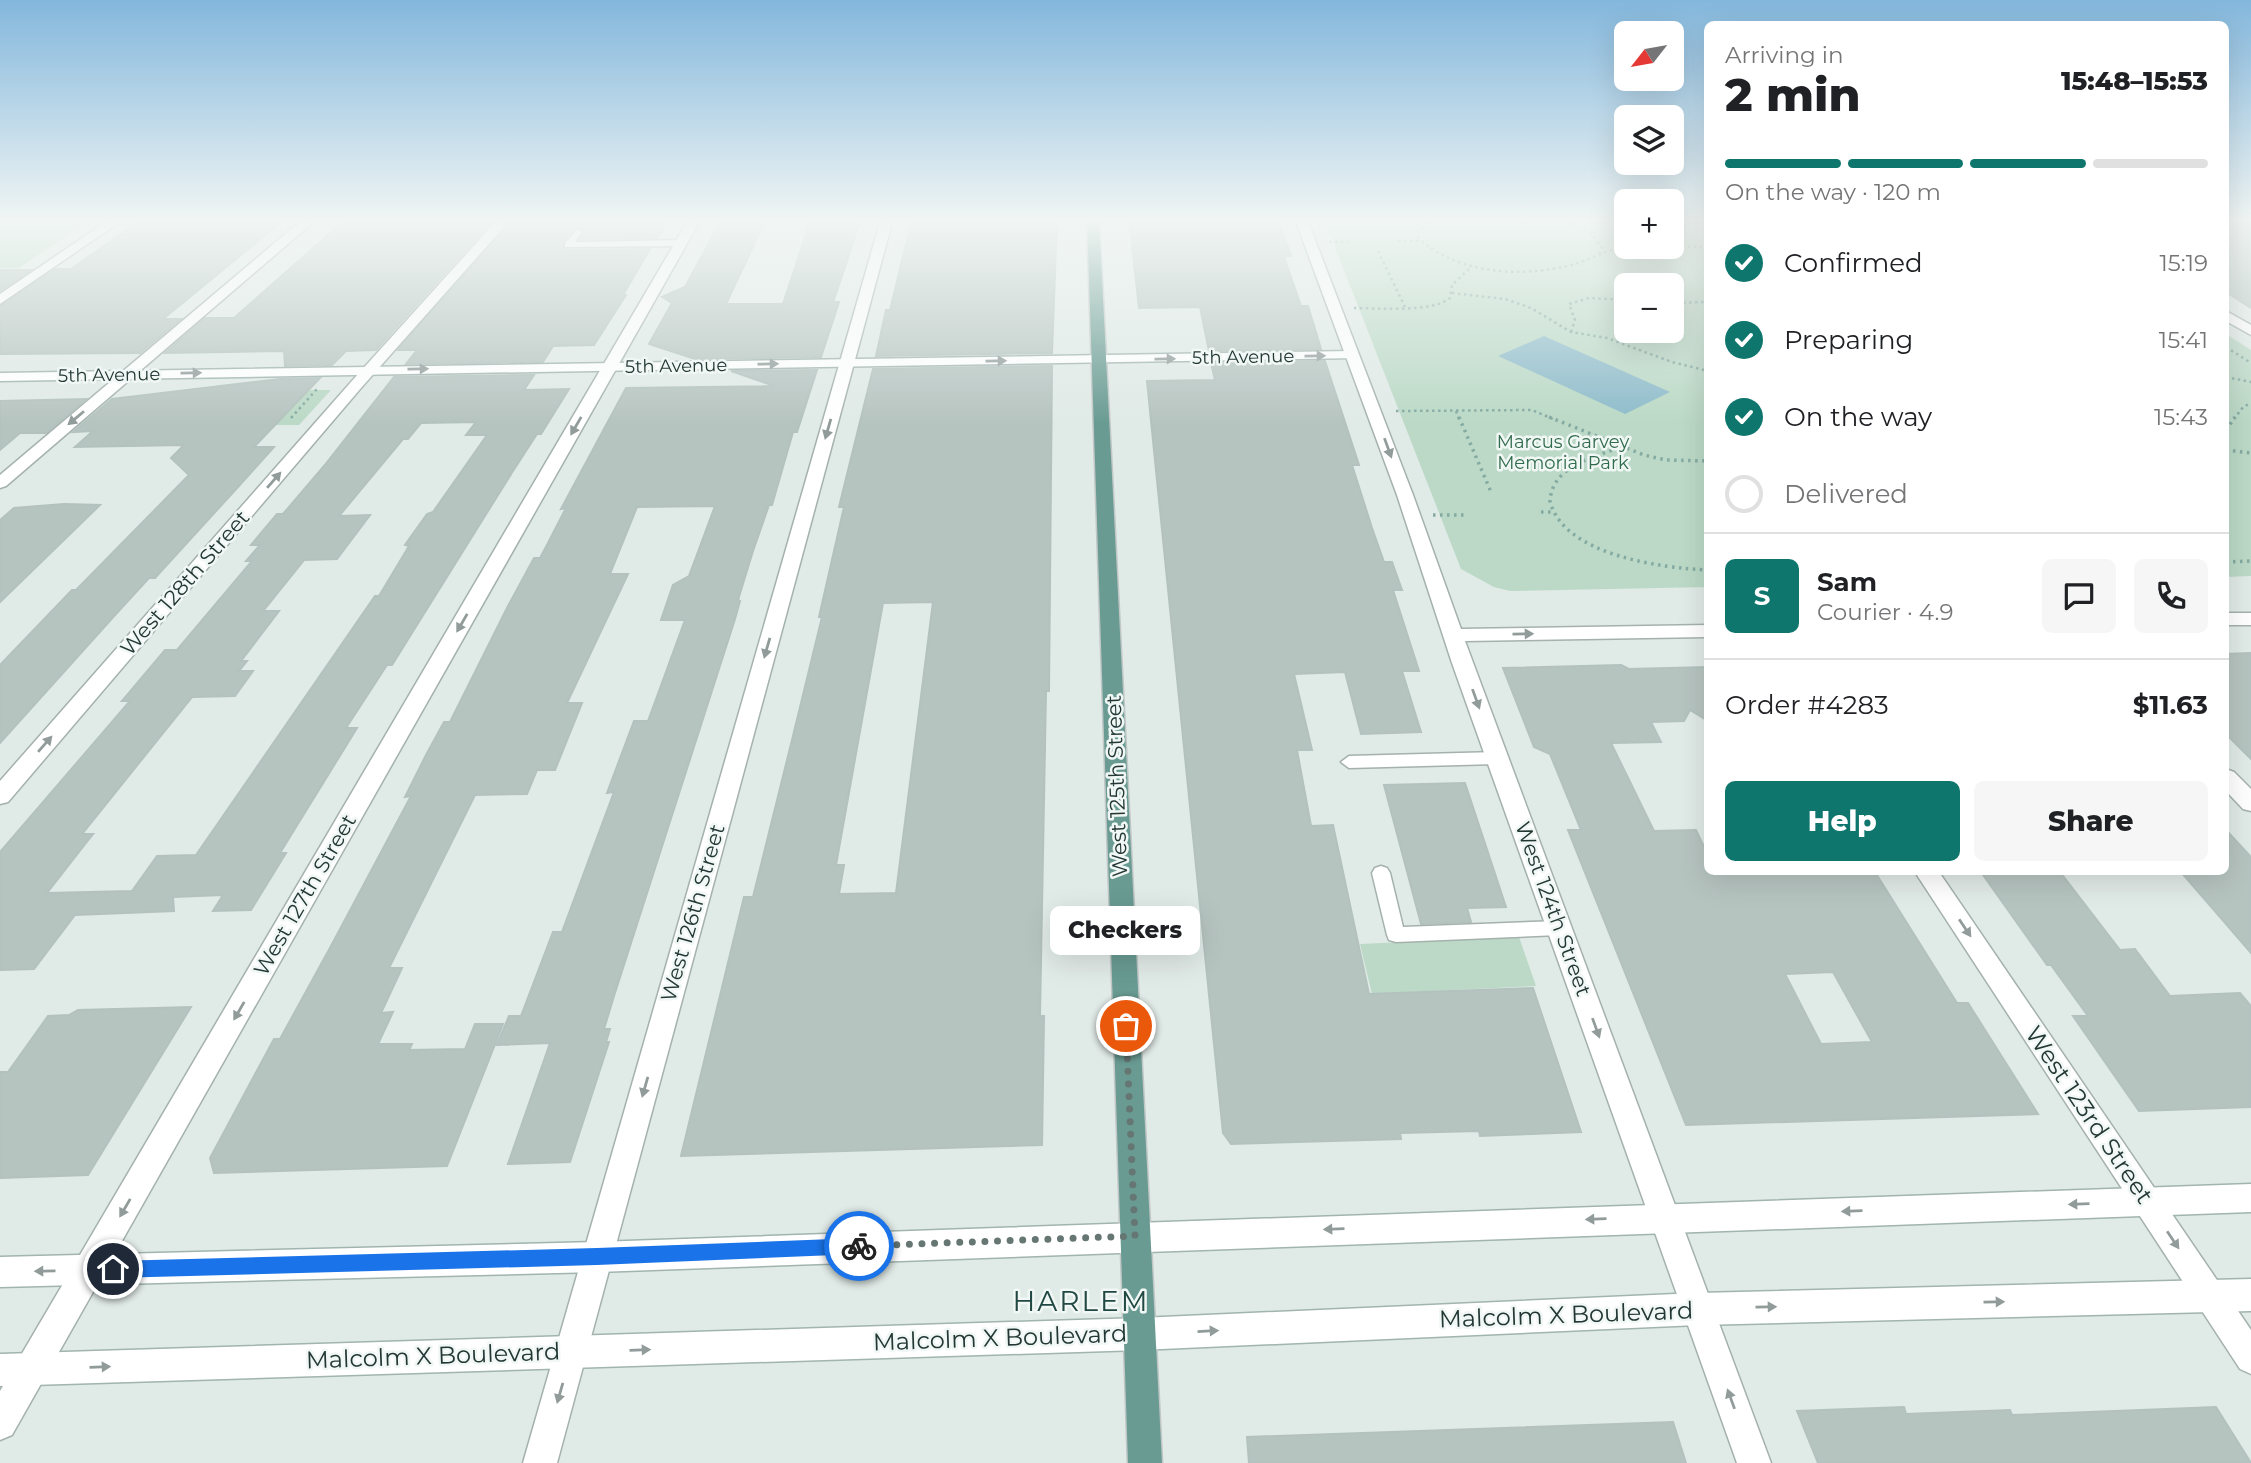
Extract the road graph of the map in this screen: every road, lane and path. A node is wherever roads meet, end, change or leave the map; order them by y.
1 (19, 287) edge
2 (230, 287) edge
3 (444, 287) edge
4 (655, 287) edge
5 (868, 287) edge
6 (1096, 287) edge
7 (1326, 287) edge
8 (1395, 287) edge
9 (1452, 287) edge
10 (1452, 293) junction
11 (1614, 299) edge
12 (0, 300) edge
13 (1704, 302) edge
14 (1684, 303) edge
15 (1405, 307) junction
16 (1334, 308) junction
17 (2229, 317) edge
18 (2251, 331) edge
19 (1571, 332) junction
20 (2229, 348) edge
21 (1352, 355) junction
22 (2243, 358) junction
23 (2251, 358) edge
24 (1100, 360) junction
25 (846, 363) junction
26 (2251, 363) edge
27 (610, 366) junction
28 (370, 370) junction
29 (1704, 370) edge
30 (128, 374) junction
31 (0, 377) edge
32 (2229, 378) edge
33 (2251, 382) edge
34 (320, 386) dead end
35 (2251, 403) edge
36 (1456, 411) junction
37 (1375, 412) junction
38 (291, 418) dead end
39 (2229, 426) edge
40 (1619, 447) junction
41 (2229, 450) edge
42 (2251, 453) edge
43 (1704, 461) edge
44 (0, 483) edge
45 (1492, 492) dead end
46 (1541, 512) dead end
47 (1552, 512) junction
48 (2251, 561) edge
49 (2229, 562) edge
50 (1704, 570) edge
51 (2229, 619) edge
52 (2251, 619) edge
53 (1704, 631) edge
54 (1454, 635) junction
55 (1497, 758) junction
56 (1349, 762) dead end
57 (2229, 780) edge
58 (0, 796) edge
59 (2251, 803) edge
60 (1381, 873) dead end
61 (1929, 875) edge
62 (1559, 928) junction
63 (2251, 1198) edge
64 (2147, 1202) junction
65 (1664, 1217) junction
66 (1135, 1236) junction
67 (597, 1257) junction
68 (89, 1270) junction
69 (0, 1272) edge
70 (2251, 1295) edge
71 (2210, 1297) junction
72 (1698, 1309) junction
73 (1140, 1334) junction
74 (571, 1352) junction
75 (2251, 1358) edge
76 (16, 1369) edge
77 (0, 1423) edge
78 (540, 1463) edge
79 (1145, 1463) edge
80 (1754, 1463) edge

1 - 12 street
2 - 30 street
3 - 28 street, West 128th Street
4 - 27 street, West 127th Street
5 - 25 street, West 126th Street
6 - 24 main road, West 125th Street
7 - 16 street, West 124th Street
8 - 15 path
9 - 10 path
10 - 15 path
10 - 19 path
11 - 19 path
13 - 14 path
15 - 16 path
16 - 21 street, West 124th Street
17 - 18 street
19 - 29 path
20 - 22 path
24 -> 21 street, 5th Avenue
21 - 37 street, West 124th Street
22 - 23 path
22 - 26 path
25 -> 24 street, 5th Avenue
24 - 66 main road, West 125th Street
27 -> 25 street, 5th Avenue
25 -> 67 street, West 126th Street
28 -> 27 street, 5th Avenue
27 -> 68 street, West 127th Street
30 -> 28 street, 5th Avenue
58 -> 28 street, West 128th Street
30 - 31 street, 5th Avenue
30 -> 44 street
32 - 33 path
34 - 38 path
35 - 39 path
36 - 37 path
36 - 40 path
36 - 45 path
37 -> 54 street, West 124th Street
40 - 43 path
40 - 47 path
41 - 42 path
46 - 47 path
47 - 50 path
48 - 49 path
51 - 52 street
54 -> 53 street
54 -> 55 street, West 124th Street
55 - 56 lane
55 - 62 street, West 124th Street
57 - 59 street
60 - 62 lane
61 -> 64 street, West 123rd Street
62 -> 65 street, West 124th Street
63 - 64 street
64 -> 65 street
64 -> 71 street, West 123rd Street
65 -> 66 street
65 - 72 street, West 124th Street
66 - 67 street
66 - 73 main road, West 125th Street
67 - 68 street
67 - 74 street, West 126th Street
68 -> 69 street
68 - 76 street, West 127th Street
70 - 71 street, Malcolm X Boulevard
72 -> 71 street, Malcolm X Boulevard
71 - 75 street, West 123rd Street
73 -> 72 street, Malcolm X Boulevard
80 -> 72 street, West 124th Street
74 -> 73 street, Malcolm X Boulevard
73 - 79 main road, West 125th Street
76 -> 74 street, Malcolm X Boulevard
74 -> 78 street, West 126th Street
76 - 77 street, West 127th Street

